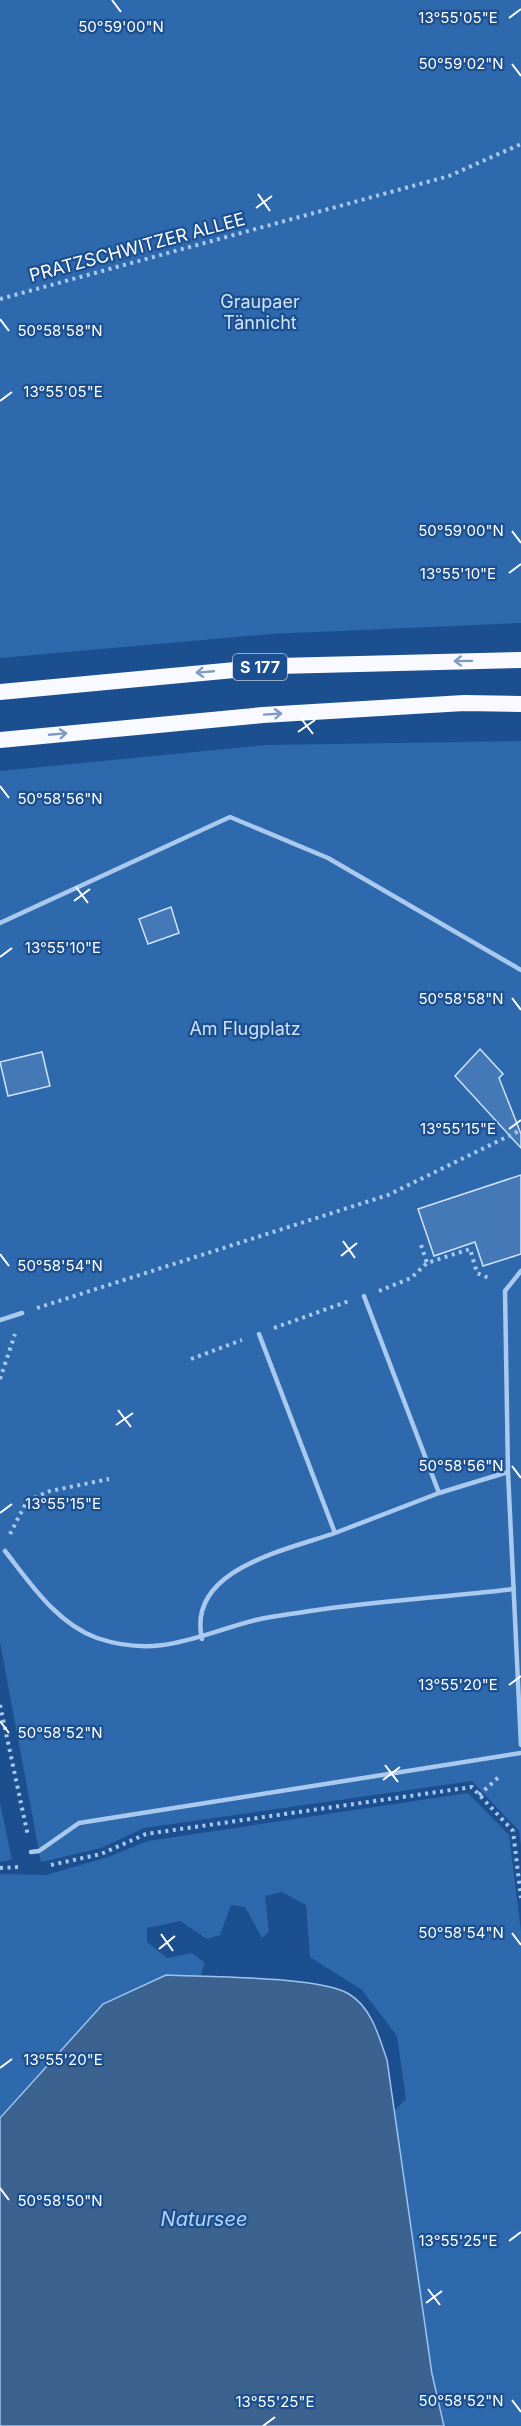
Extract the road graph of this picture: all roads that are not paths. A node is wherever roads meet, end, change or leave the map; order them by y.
1 (521, 660) edge
2 (0, 692) edge
3 (521, 704) edge
4 (0, 740) edge
5 (0, 923) edge
6 (521, 970) edge
7 (521, 1271) edge
8 (364, 1296) road end
9 (22, 1313) road end
10 (0, 1320) edge
11 (259, 1334) road end
12 (508, 1472) junction
13 (439, 1493) junction
14 (335, 1533) junction
15 (5, 1551) road end
16 (514, 1589) junction
17 (202, 1639) junction
18 (521, 1746) edge
19 (521, 1753) edge
20 (31, 1852) road end

1 -> 2 highway, S 177
4 -> 3 highway
5 - 6 lane
7 - 12 lane
8 - 13 lane
9 - 10 lane
11 - 14 lane
12 - 13 lane
12 - 16 lane
13 - 14 lane
14 - 17 lane
15 - 17 lane
16 - 17 lane
16 - 18 lane
19 - 20 lane

